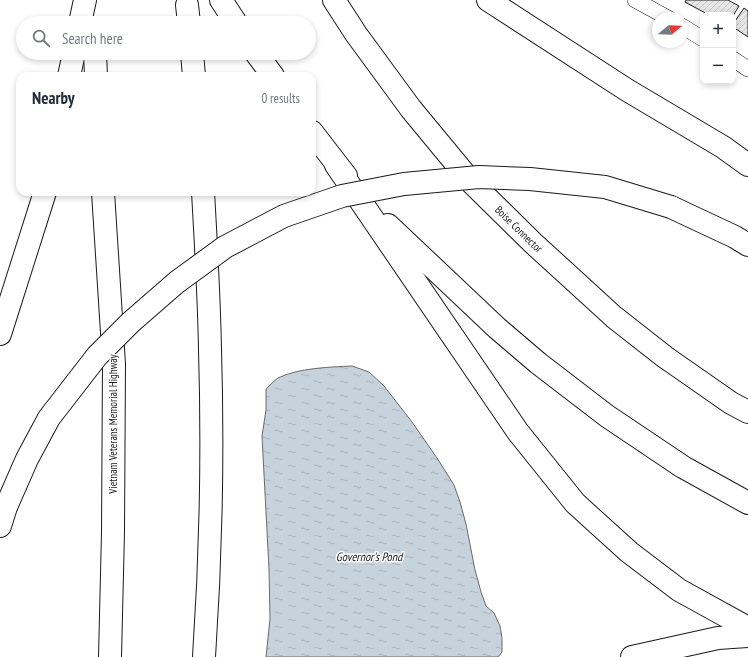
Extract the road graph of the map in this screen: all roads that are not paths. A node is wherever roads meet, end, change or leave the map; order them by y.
1 (85, 0) edge
2 (92, 0) edge
3 (221, 0) edge
4 (334, 0) edge
5 (488, 0) edge
6 (635, 0) edge
7 (657, 12) edge
8 (82, 16) edge
9 (93, 16) edge
10 (231, 16) edge
11 (688, 30) edge
12 (700, 37) edge
13 (72, 60) edge
14 (95, 60) edge
15 (193, 60) edge
16 (261, 60) edge
17 (736, 61) edge
18 (748, 69) edge
19 (70, 72) edge
20 (96, 72) edge
21 (194, 72) edge
22 (270, 72) edge
23 (316, 138) edge
24 (336, 165) junction
25 (748, 165) edge
26 (44, 196) edge
27 (103, 196) edge
28 (204, 196) edge
29 (748, 246) edge
30 (0, 334) edge
31 (748, 412) edge
32 (748, 503) edge
33 (3, 516) edge
34 (748, 628) edge
35 (748, 636) edge
36 (110, 657) edge
37 (204, 657) edge
38 (632, 657) edge

1 - 8 highway
2 - 9 highway
3 - 10 highway
4 - 31 highway, Boise Connector
5 - 25 highway
6 - 7 street
11 - 12 street
13 - 19 highway
14 - 20 highway
15 - 21 highway
16 - 22 highway
17 - 18 street
23 - 24 highway
24 - 32 highway
24 - 34 highway
26 - 30 highway
27 - 36 highway, Vietnam Veterans Memorial Highway
28 - 37 highway
29 - 33 highway, bridge
35 - 38 highway

